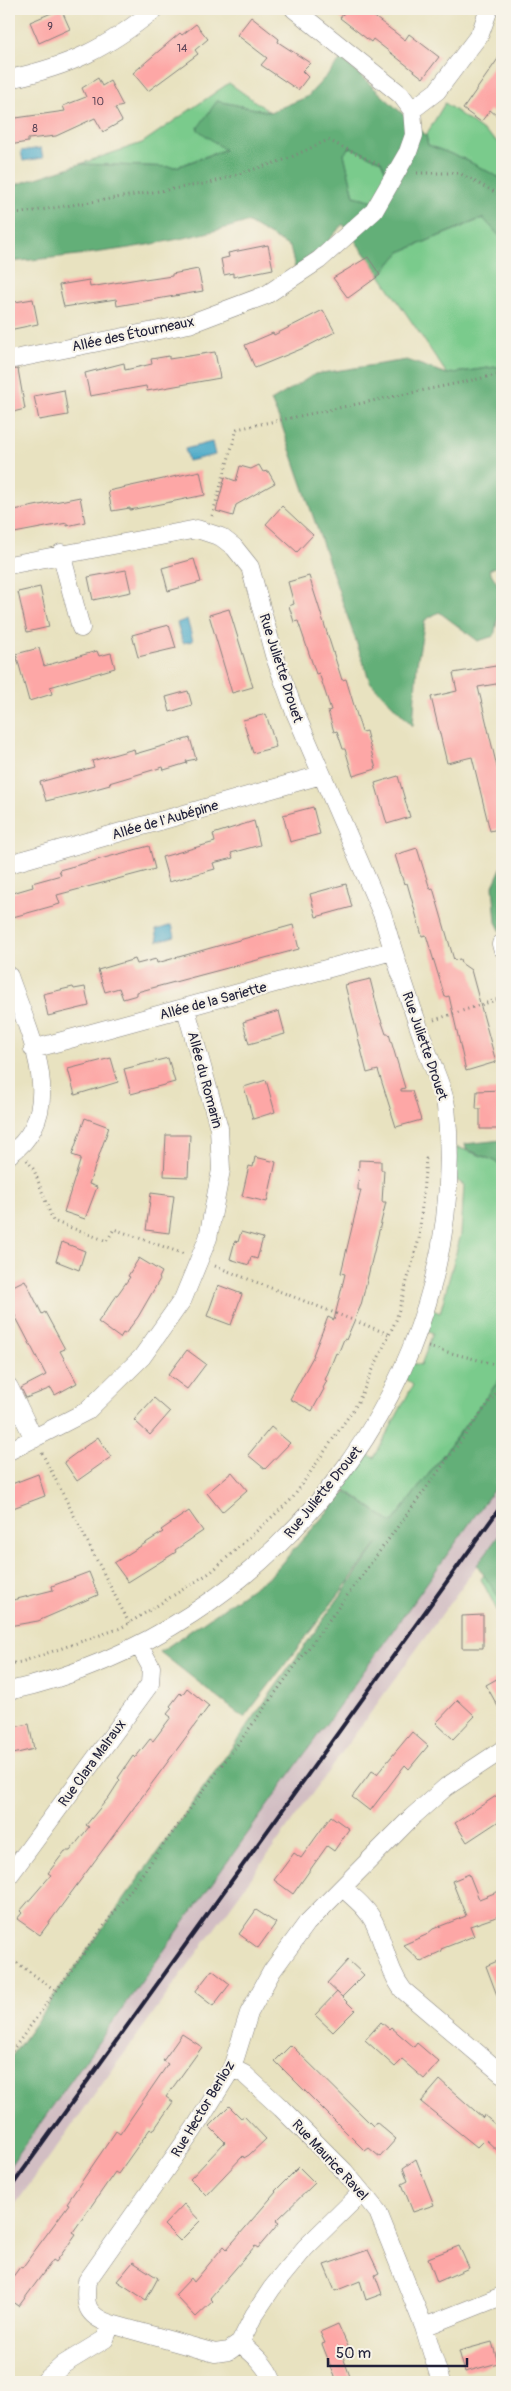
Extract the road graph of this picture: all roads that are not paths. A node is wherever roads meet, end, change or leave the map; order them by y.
1 (155, 9) edge
2 (294, 9) edge
3 (488, 9) edge
4 (9, 79) edge
5 (412, 110) junction
6 (9, 360) edge
7 (61, 554) junction
8 (9, 565) edge
9 (81, 628) dead end
10 (320, 775) junction
11 (9, 864) edge
12 (392, 951) junction
13 (9, 976) edge
14 (186, 1009) junction
15 (33, 1049) junction
16 (14, 1152) edge
17 (9, 1386) edge
18 (34, 1439) junction
19 (9, 1452) edge
20 (139, 1644) junction
21 (9, 1691) edge
22 (502, 1750) edge
23 (9, 1876) edge
24 (343, 1888) junction
25 (232, 2068) junction
26 (502, 2074) edge
27 (361, 2193) junction
28 (502, 2296) edge
29 (111, 2324) junction
30 (424, 2327) junction
31 (235, 2347) junction
32 (44, 2382) edge
33 (273, 2382) edge
34 (441, 2382) edge

1 - 4 street
2 - 5 street
3 - 5 street
5 - 6 street, Allée des Étourneaux
7 - 8 street, Rue Juliette Drouet
7 - 9 street
7 - 10 street, Rue Juliette Drouet
10 - 11 street, Allée de l'Aubépine
10 - 12 street, Rue Juliette Drouet
12 - 14 street, Allée de la Sariette
12 - 20 street, Rue Juliette Drouet
13 - 15 street
14 - 15 street, Allée de la Sariette
14 - 18 street, Allée du Romarin
15 - 16 street
17 - 18 street
18 - 19 street, Allée du Romarin
20 - 21 street, Rue Juliette Drouet
20 - 23 street, Rue Clara Malraux
22 - 24 street, Rue Hector Berlioz
24 - 25 street, Rue Hector Berlioz
24 - 26 street
25 - 27 street, Rue Maurice Ravel
25 - 29 street, Rue Hector Berlioz
27 - 30 street, Rue Maurice Ravel
27 - 31 street
28 - 30 street
29 - 31 street, Rue Hector Berlioz
29 - 32 street
30 - 34 street, Rue Maurice Ravel
31 - 33 street

